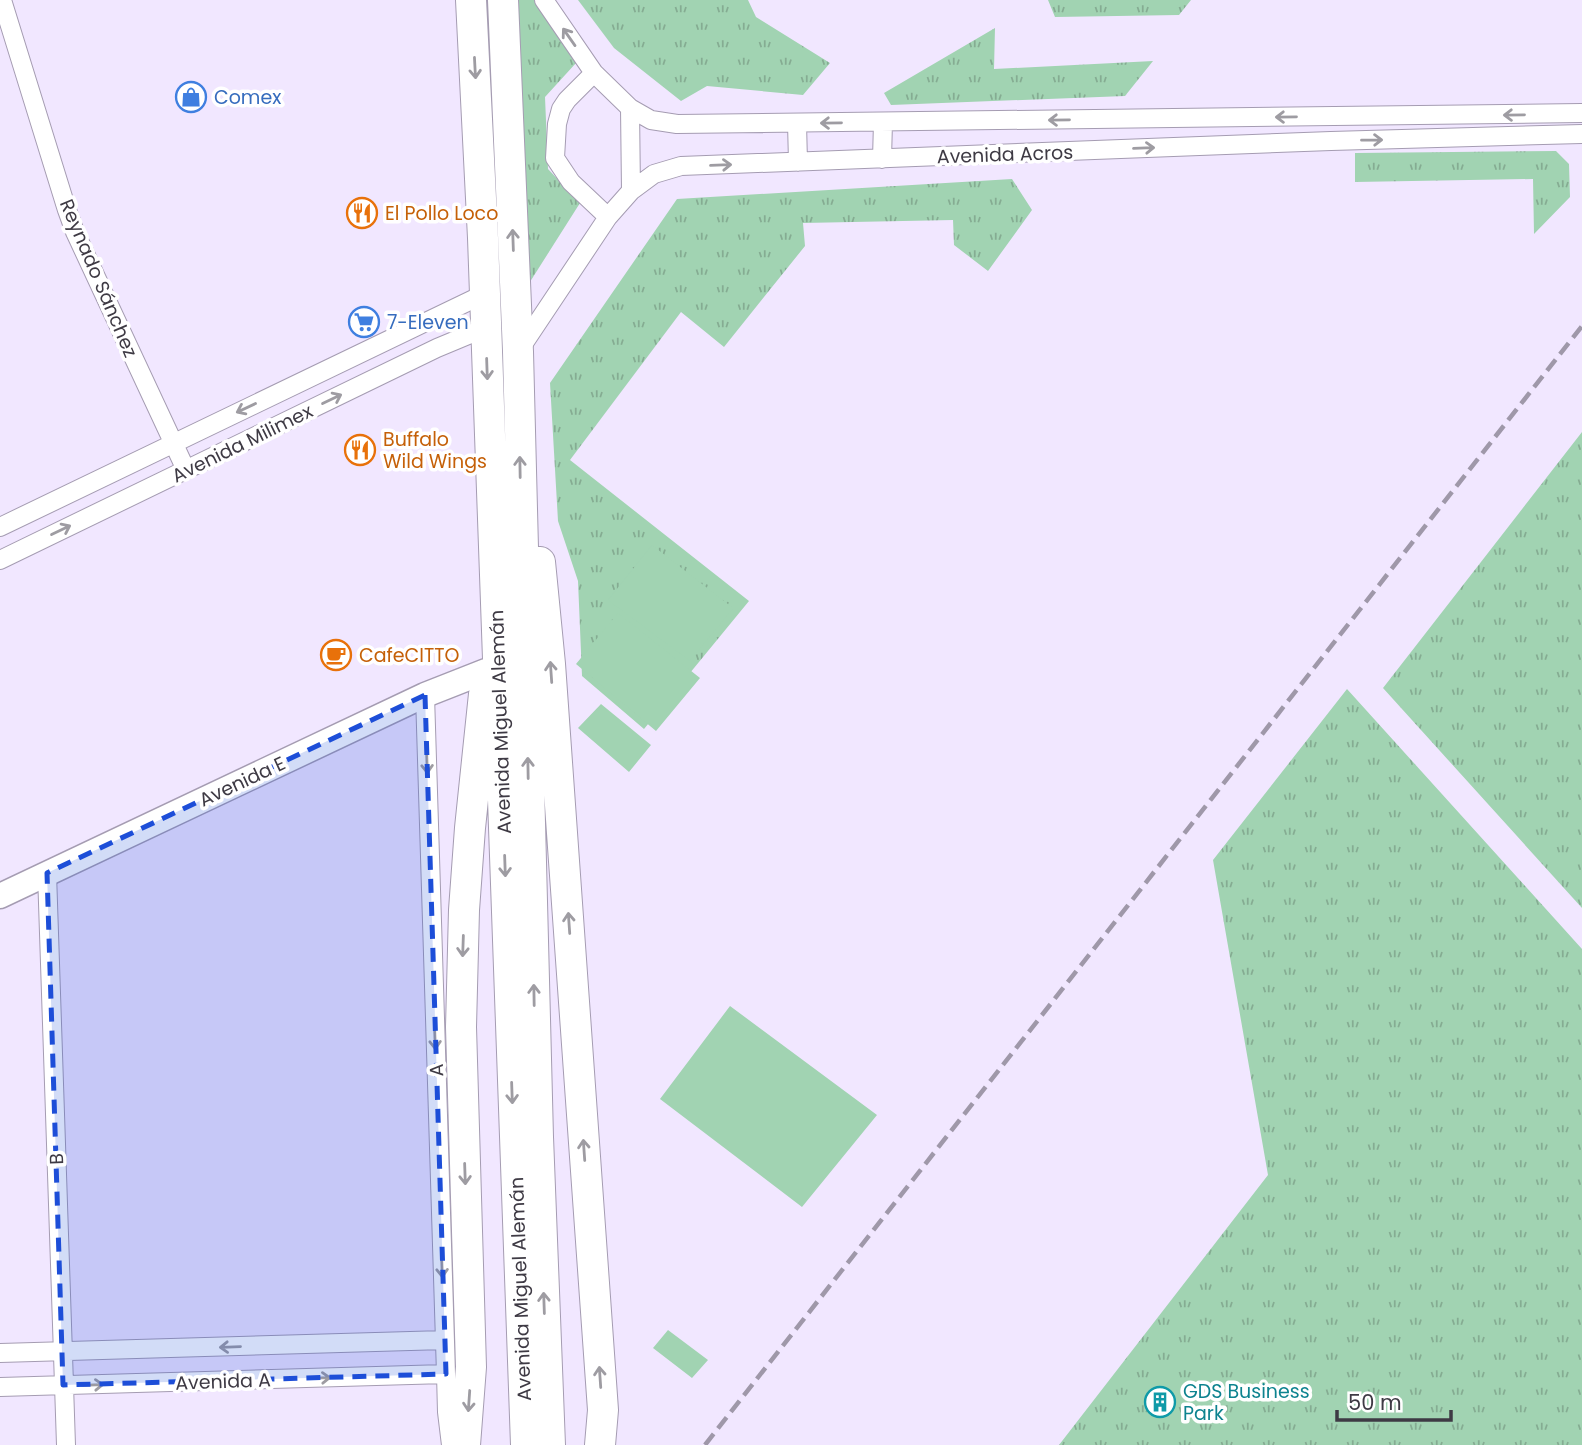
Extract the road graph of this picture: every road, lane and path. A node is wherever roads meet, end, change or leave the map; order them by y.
1 (2, 0) edge
2 (471, 0) edge
3 (503, 0) edge
4 (544, 0) edge
5 (594, 73) junction
6 (631, 108) junction
7 (1582, 113) edge
8 (883, 122) junction
9 (797, 123) junction
10 (1582, 134) edge
11 (882, 159) junction
12 (798, 162) junction
13 (631, 191) junction
14 (608, 217) junction
15 (484, 293) junction
16 (485, 328) junction
17 (518, 352) junction
18 (173, 443) junction
19 (186, 470) junction
20 (521, 514) junction
21 (0, 527) edge
22 (0, 560) edge
23 (497, 636) junction
24 (486, 671) junction
25 (425, 695) junction
26 (47, 873) junction
27 (0, 896) edge
28 (526, 1137) junction
29 (445, 1340) junction
30 (61, 1352) junction
31 (0, 1353) edge
32 (446, 1374) junction
33 (63, 1385) junction
34 (0, 1387) edge
35 (603, 1410) junction
36 (66, 1445) edge
37 (451, 1445) edge
38 (465, 1445) edge
39 (526, 1445) edge
40 (550, 1445) edge
41 (600, 1445) edge
42 (606, 1445) edge

1 - 18 street, Reynado Sánchez
2 -> 15 highway, Avenida Miguel Alemán
17 -> 3 highway, Avenida Miguel Alemán
5 -> 4 street, Avenida Acros
5 - 6 street, Avenida Acros
5 - 14 street
6 - 9 street, Avenida Acros
6 - 13 street
7 -> 8 street, Avenida Acros
8 -> 9 street, Avenida Acros
8 - 11 street
9 - 12 street
11 -> 10 street, Avenida Acros
11 - 12 street, Avenida Acros
13 -> 12 street, Avenida Acros
13 - 14 street, Avenida Acros
14 - 17 street, Avenida Acros
15 - 16 highway, Avenida Miguel Alemán
15 -> 18 street, Avenida Milimex
19 -> 16 street, Avenida Milimex
16 -> 23 highway, Avenida Miguel Alemán
20 -> 17 highway, Avenida Miguel Alemán
18 - 19 street, Reynado Sánchez
18 - 21 street, Avenida Milimex
22 -> 19 street, Avenida Milimex
28 -> 20 highway, Avenida Miguel Alemán
35 -> 20 highway
23 - 24 highway
23 -> 28 highway, Avenida Miguel Alemán
24 - 25 main road, Avenida E
24 -> 38 highway
25 - 26 main road, Avenida E
25 -> 29 street, A
26 - 27 main road, Avenida E
26 - 30 street, B
28 - 39 highway, Avenida Miguel Alemán
40 -> 28 highway, Avenida Miguel Alemán
29 -> 30 street, Avenida A
29 - 32 street, A
30 - 31 street, Avenida A
30 - 33 street, B
33 -> 32 street, Avenida A
32 - 37 street, A
33 - 34 street, Avenida A
33 - 36 street, B
35 - 41 highway
35 - 42 highway

